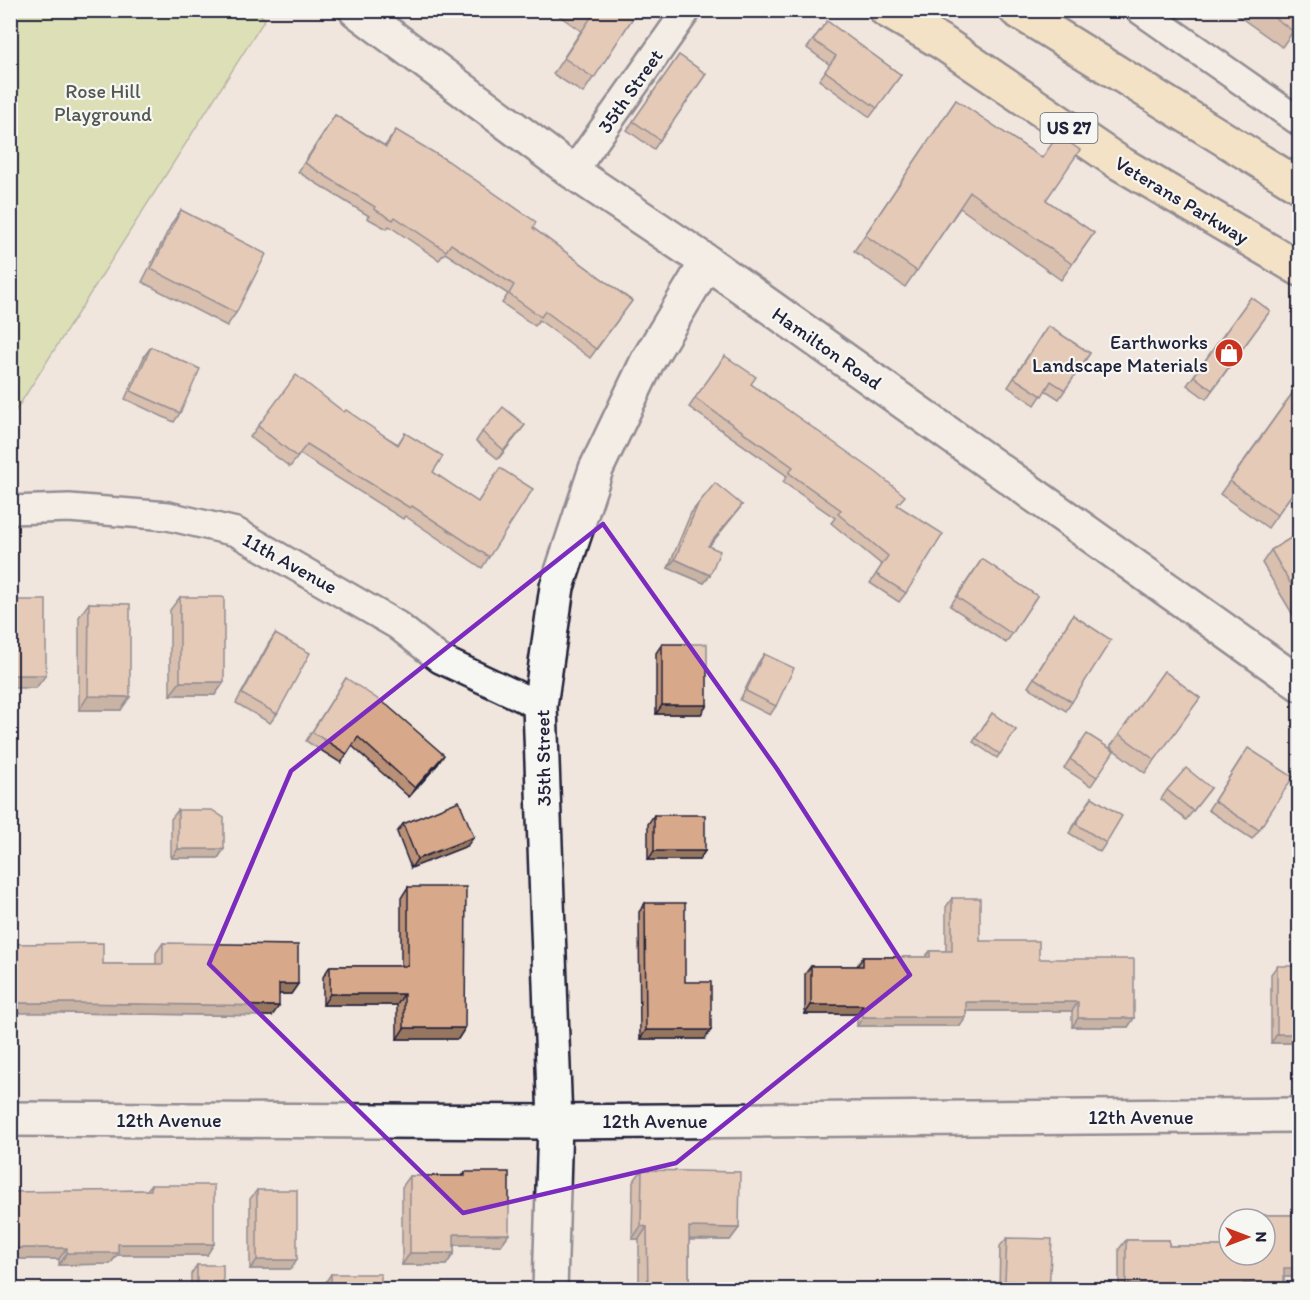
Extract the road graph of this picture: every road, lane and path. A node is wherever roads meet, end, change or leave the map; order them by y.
1 (356, 10) edge
2 (687, 10) edge
3 (886, 10) edge
4 (1016, 10) edge
5 (1140, 10) edge
6 (1299, 122) edge
7 (573, 172) junction
8 (1299, 186) edge
9 (707, 262) junction
10 (1299, 269) edge
11 (10, 510) edge
12 (1299, 684) edge
13 (540, 706) junction
14 (1299, 1115) edge
15 (10, 1119) edge
16 (555, 1122) junction
17 (550, 1290) edge

1 - 7 street, Hamilton Road
2 - 7 street, 35th Street
3 - 10 main road, Veterans Parkway / US 27
4 - 8 main road
5 - 6 street
7 - 9 street, Hamilton Road
9 - 12 street, Hamilton Road
9 - 13 street, 35th Street
11 - 13 street, 11th Avenue
13 - 16 street, 35th Street
14 - 16 street, 12th Avenue
15 - 16 street, 12th Avenue
16 - 17 street, 35th Street

